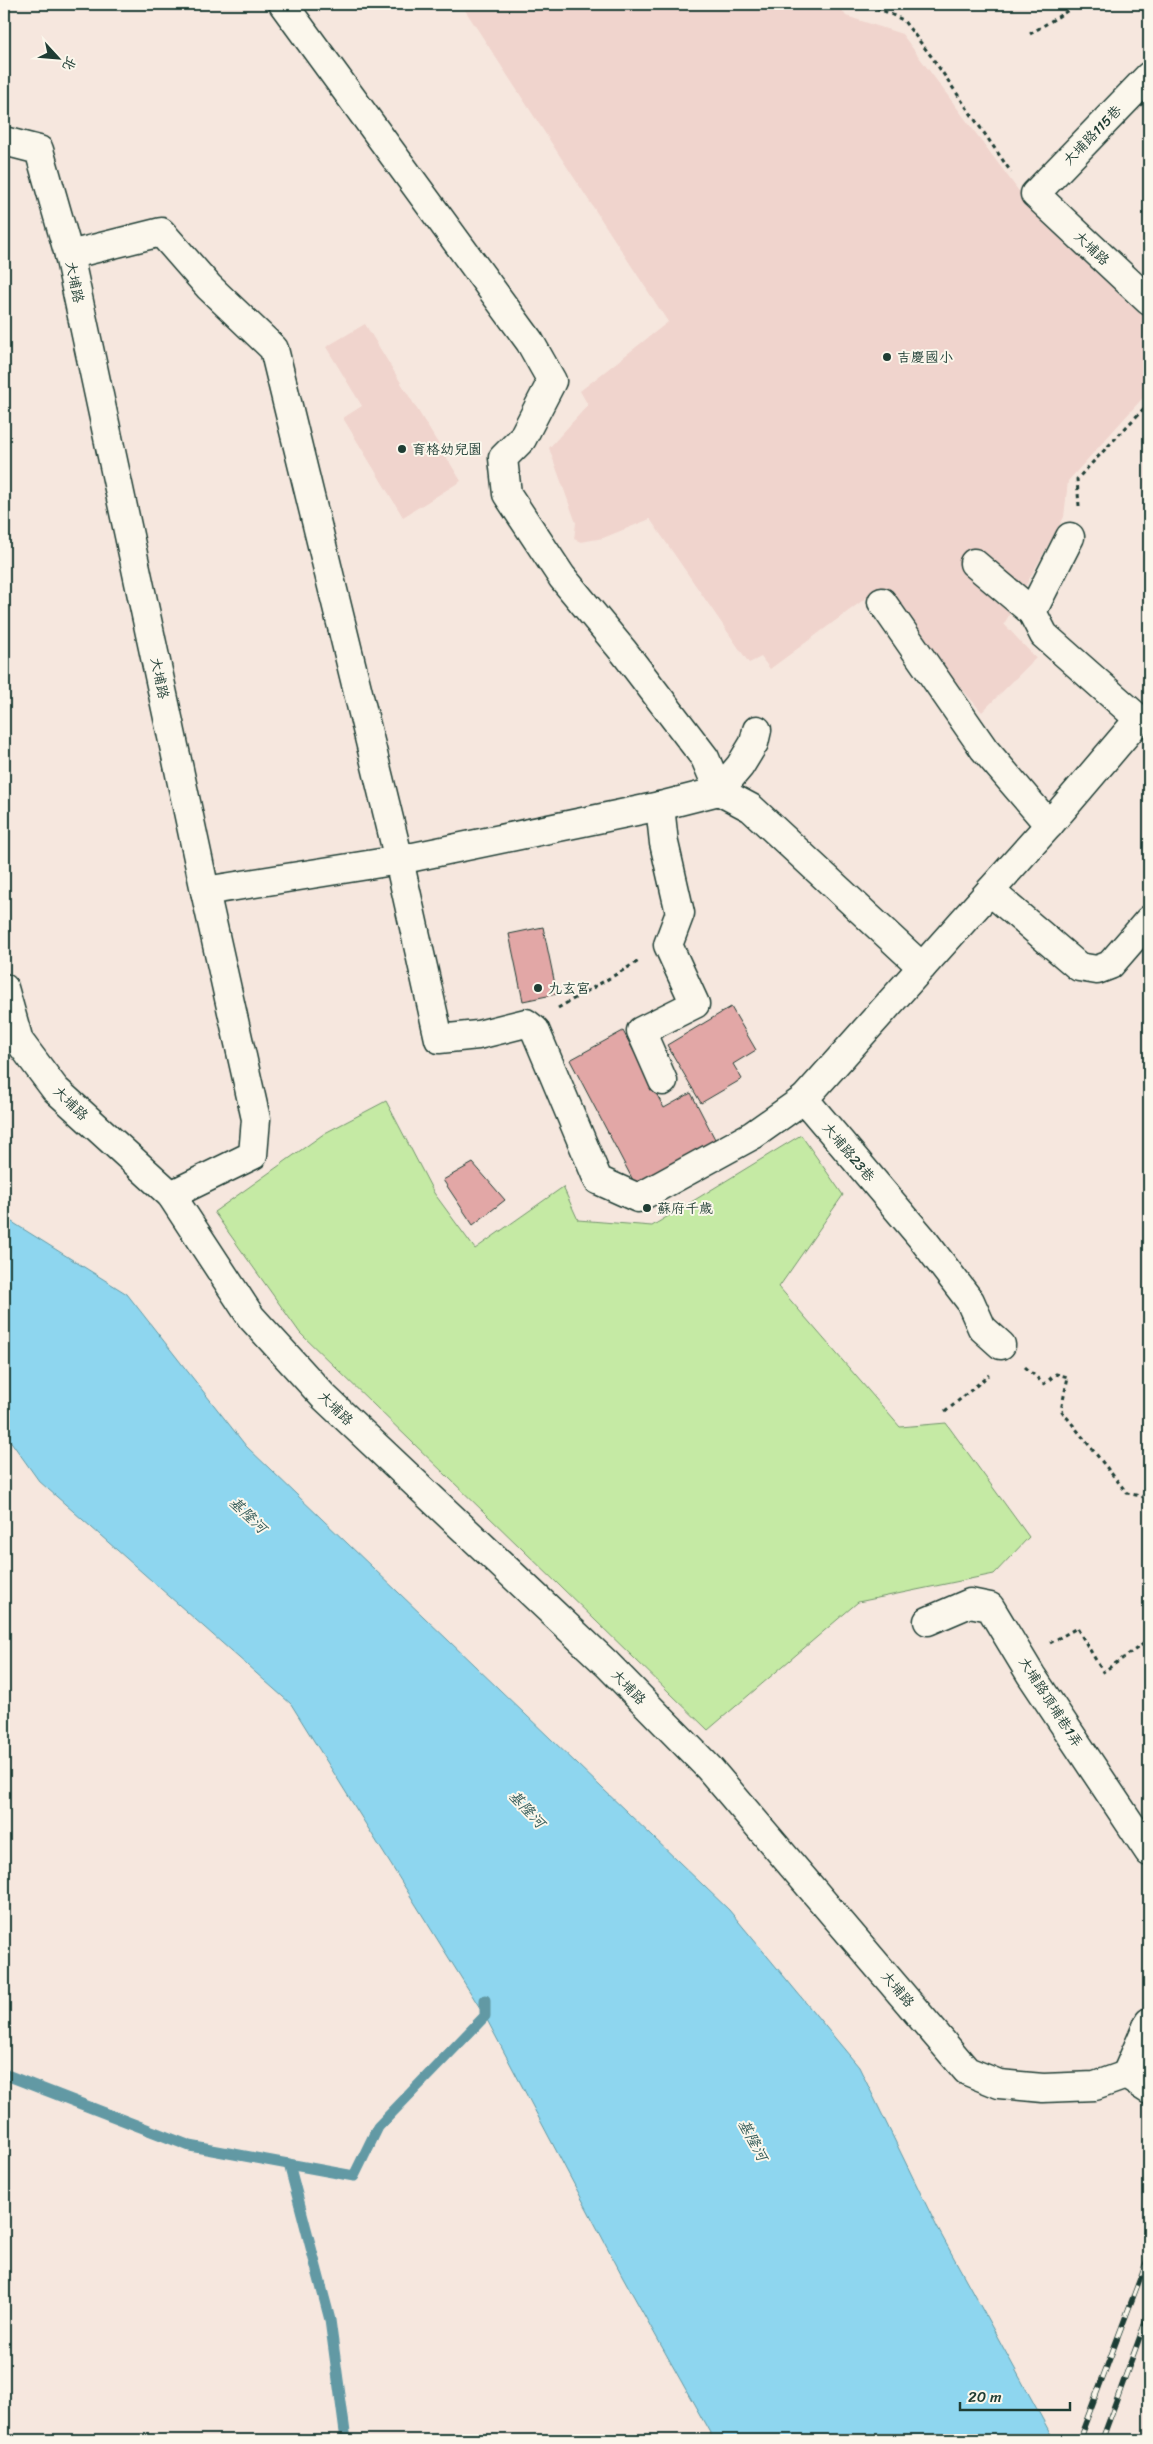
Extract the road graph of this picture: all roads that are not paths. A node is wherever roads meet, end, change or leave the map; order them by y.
1 (283, 4) edge
2 (1149, 76) edge
3 (4, 141) edge
4 (1035, 194) joint
5 (69, 255) junction
6 (1149, 301) edge
7 (1070, 537) road end
8 (974, 564) dead end
9 (882, 602) dead end
10 (1032, 612) junction
11 (1144, 718) edge
12 (757, 730) dead end
13 (719, 791) junction
14 (660, 806) junction
15 (1049, 824) junction
16 (399, 860) junction
17 (205, 891) junction
18 (990, 891) junction
19 (1149, 920) edge
20 (922, 967) junction
21 (4, 988) edge
22 (663, 1081) dead end
23 (804, 1099) junction
24 (171, 1195) junction
25 (1004, 1353) road end
26 (928, 1621) dead end
27 (1149, 1852) edge
28 (1149, 2022) edge
29 (1126, 2075) junction
30 (1149, 2090) edge

1 - 13 street
2 - 4 street, 大埔路115巷
3 - 5 street, 大埔路
4 - 6 street, 大埔路
5 - 16 street
5 - 17 street, 大埔路
7 - 10 street
8 - 10 street
9 - 15 street
10 - 11 street
11 - 15 street
12 - 13 street
13 - 14 street
13 - 20 street
14 - 16 street
14 - 22 street
15 - 18 street
16 - 17 street
16 - 23 street
17 - 24 street, 大埔路
18 - 19 street
18 - 20 street
20 - 23 street
21 - 24 street, 大埔路
23 - 25 street, 大埔路23巷
24 - 29 street, 大埔路
26 - 27 street, 大埔路頂埔巷1弄
28 - 29 street
29 - 30 street

